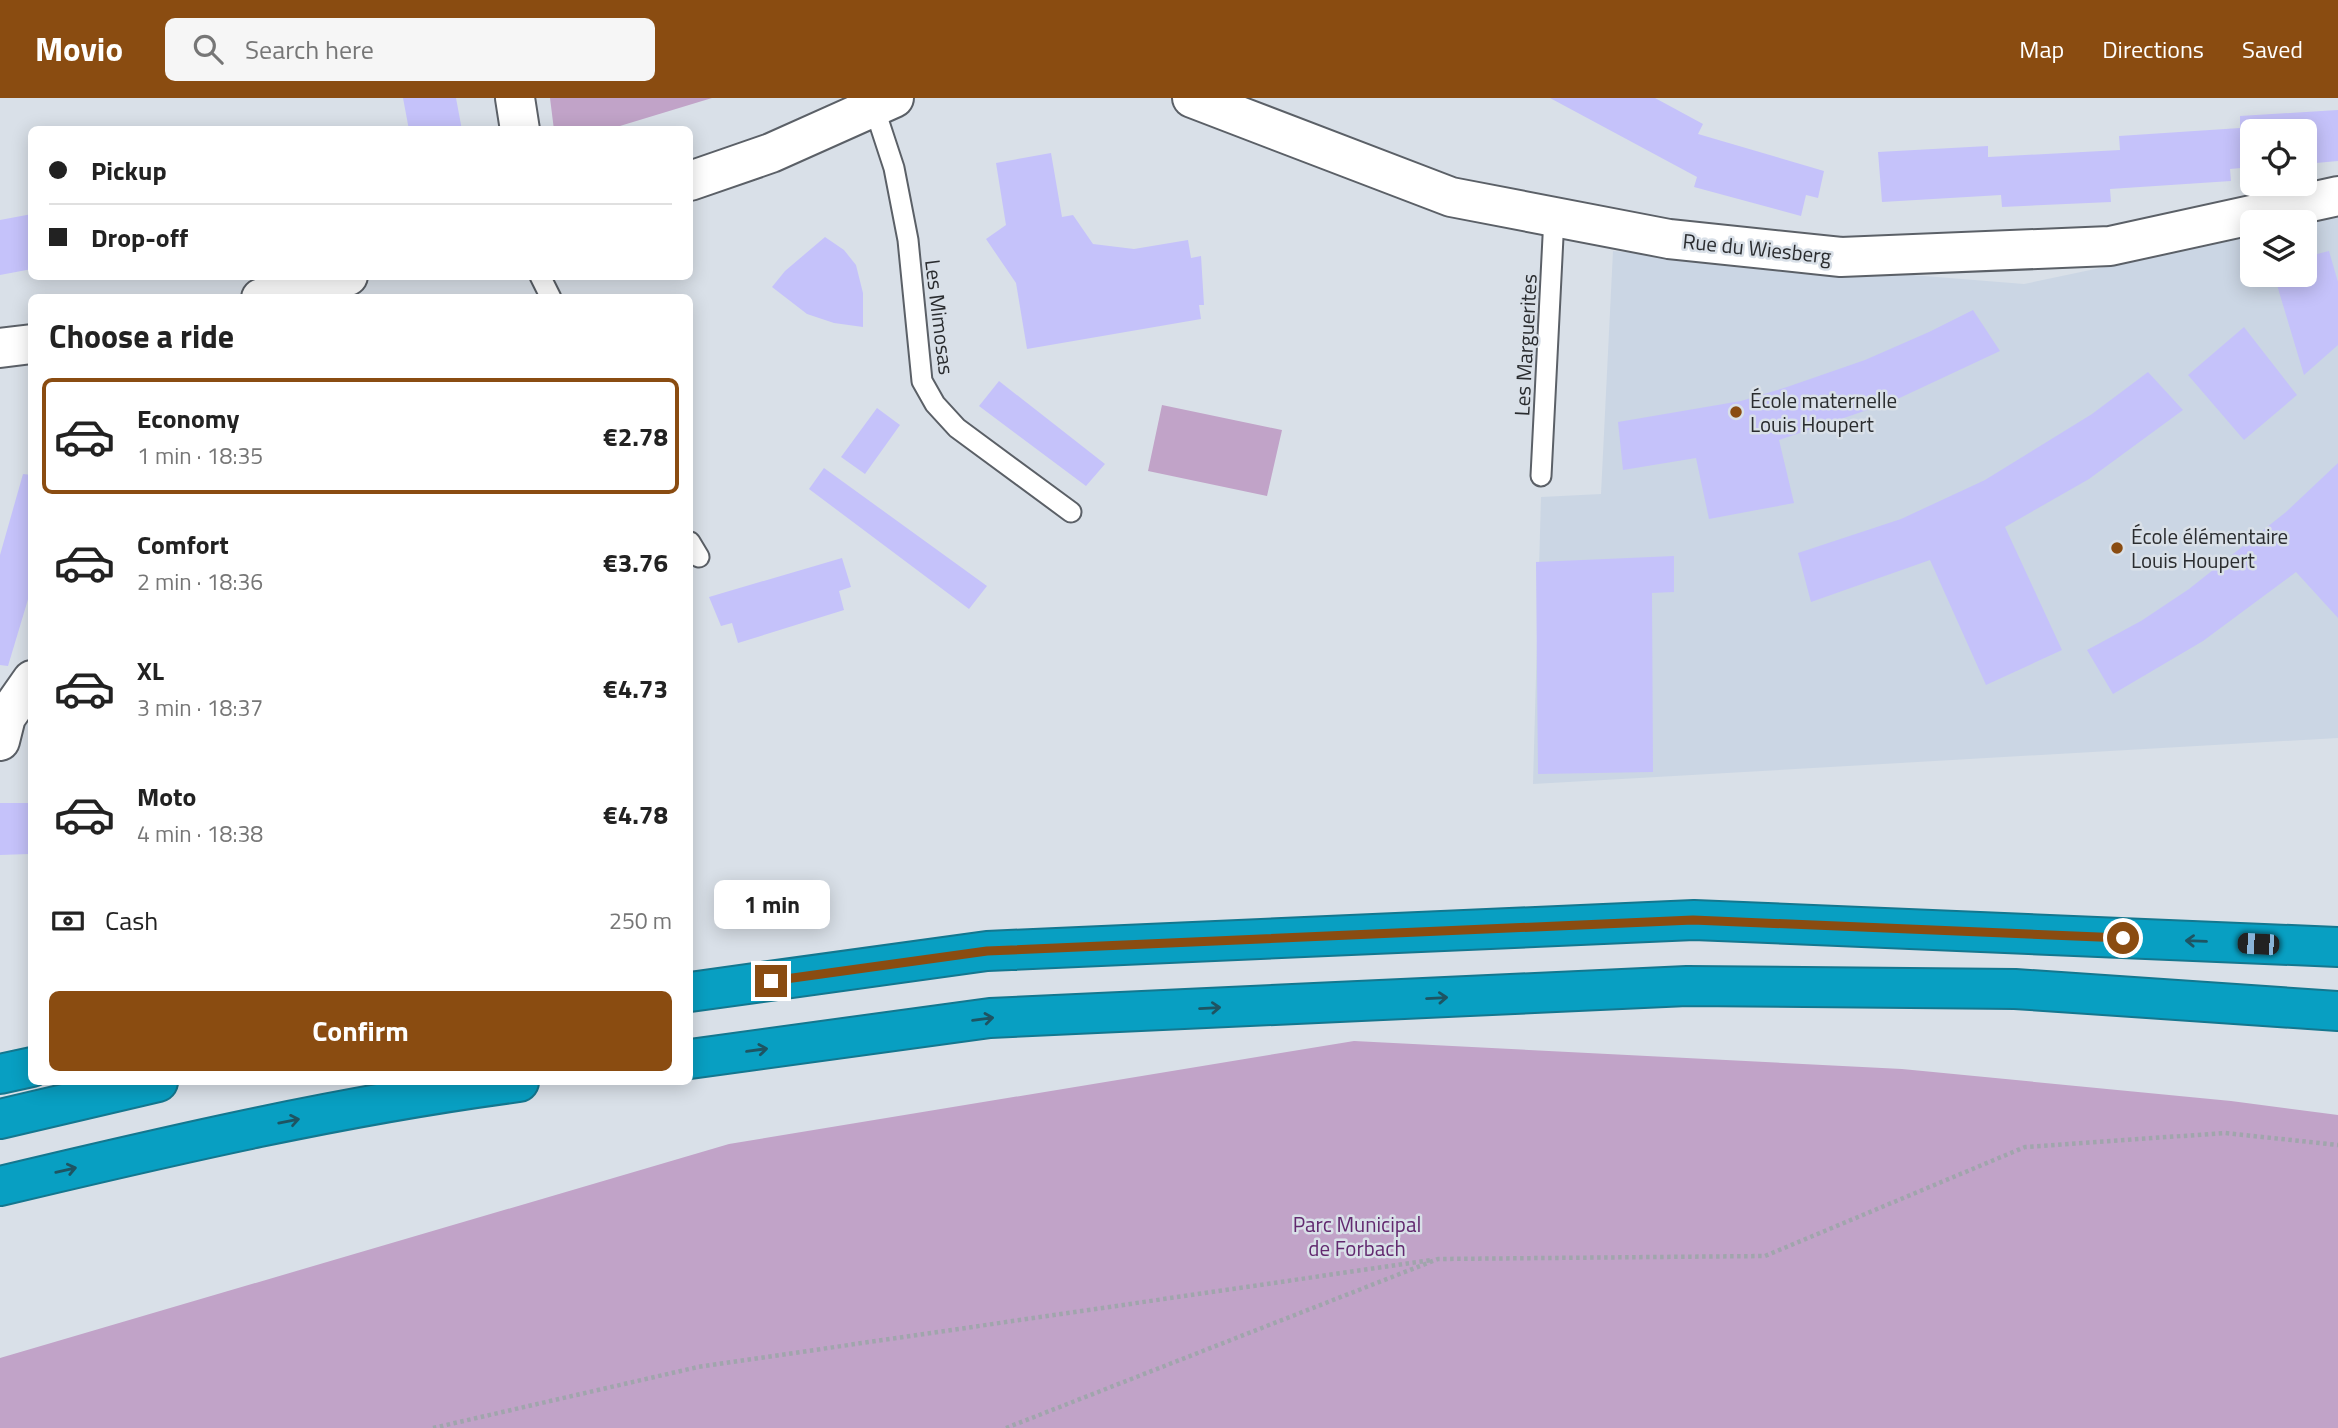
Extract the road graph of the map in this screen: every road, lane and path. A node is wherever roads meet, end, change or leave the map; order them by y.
1 (516, 98) edge
2 (1192, 98) edge
3 (884, 102) edge
4 (520, 126) edge
5 (693, 180) edge
6 (2338, 196) edge
7 (1554, 217) junction
8 (332, 280) edge
9 (277, 294) edge
10 (28, 344) edge
11 (0, 348) edge
12 (1541, 476) dead end
13 (1071, 512) dead end
14 (27, 693) edge
15 (0, 741) edge
16 (2338, 947) edge
17 (693, 992) edge
18 (2338, 1011) edge
19 (693, 1059) edge
20 (28, 1068) edge
21 (0, 1074) edge
22 (145, 1085) edge
23 (495, 1085) edge
24 (0, 1119) edge
25 (2338, 1145) edge
26 (0, 1186) edge
27 (1438, 1259) junction
28 (433, 1428) edge
29 (1006, 1428) edge

1 - 4 street
2 - 7 street, Rue du Wiesberg
3 - 5 street
3 - 13 lane, Les Mimosas
6 - 7 street, Rue du Wiesberg
7 - 12 lane, Les Marguerites
8 - 9 street
10 - 11 street
14 - 15 street
16 -> 17 highway
19 -> 18 highway
20 - 21 highway
22 - 24 highway
26 -> 23 highway
25 - 27 path
27 - 28 path
27 - 29 path

